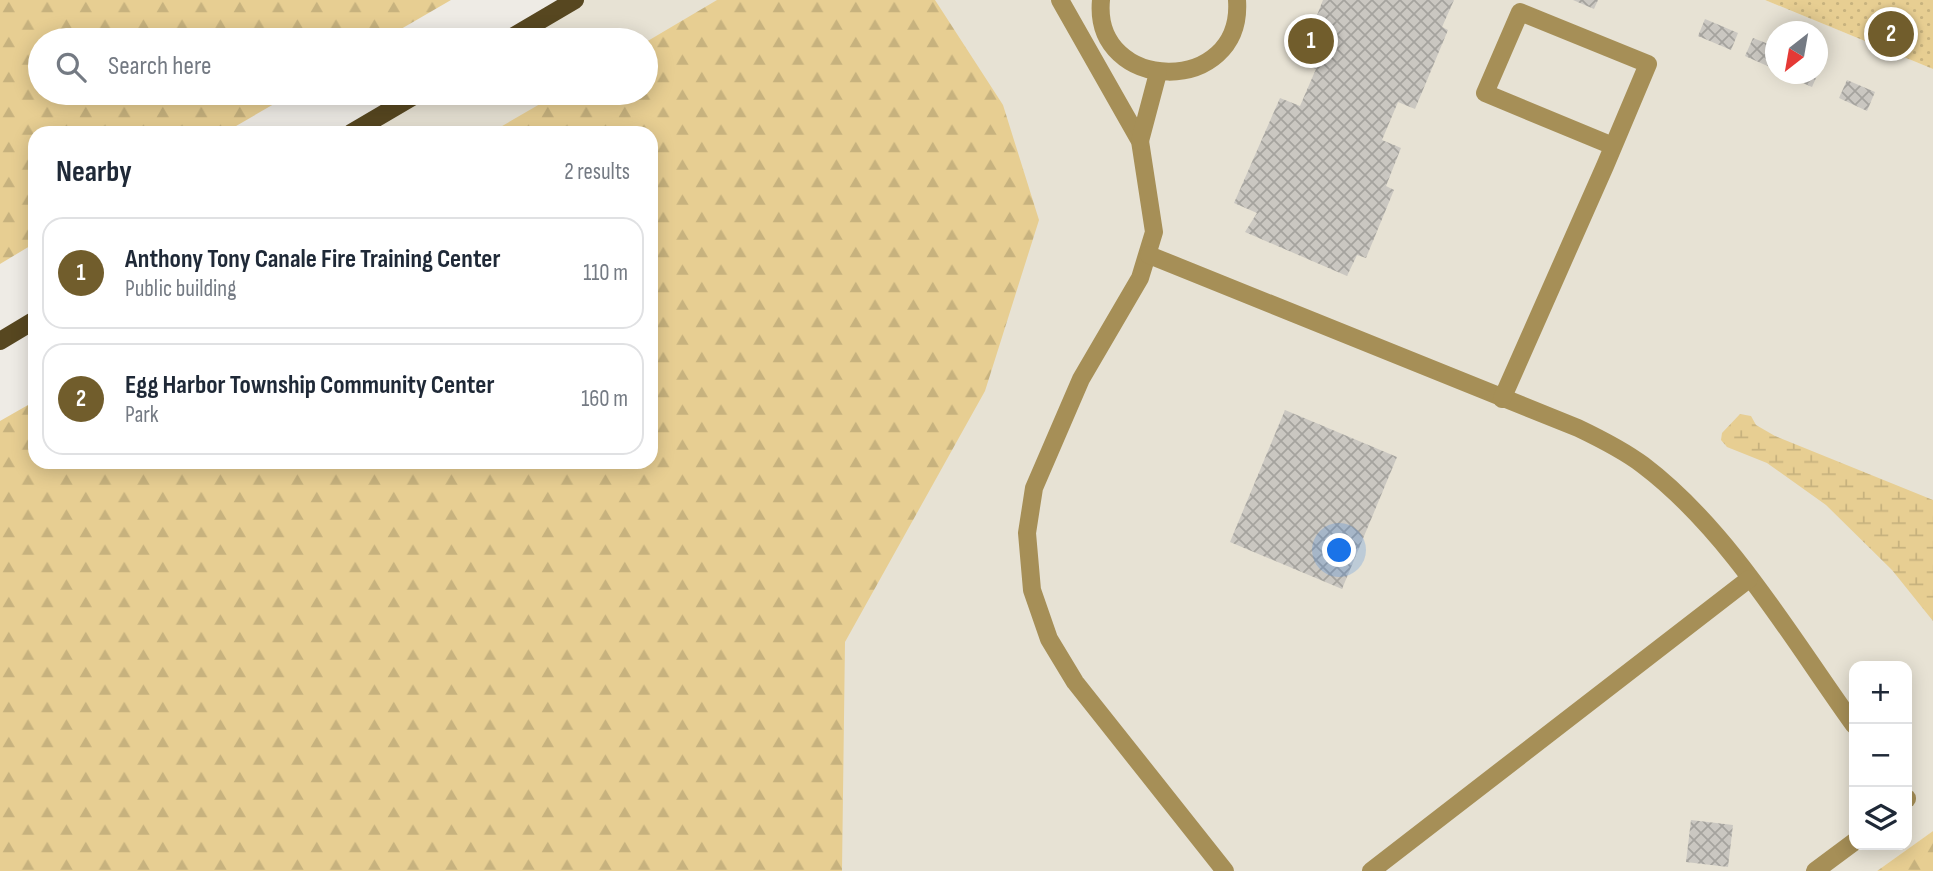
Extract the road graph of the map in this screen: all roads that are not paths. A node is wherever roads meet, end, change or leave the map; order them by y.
1 (575, 0) edge
2 (1060, 0) edge
3 (1101, 0) edge
4 (1237, 0) edge
5 (528, 28) edge
6 (1158, 73) junction
7 (399, 105) edge
8 (363, 126) edge
9 (1140, 141) junction
10 (1613, 146) junction
11 (1149, 255) junction
12 (28, 324) edge
13 (0, 341) edge
14 (1502, 398) junction
15 (1749, 579) junction
16 (1853, 724) edge
17 (1849, 846) edge
18 (1225, 871) edge
19 (1371, 871) edge
20 (1815, 871) edge

1 - 5 main road
2 - 9 lane
3 - 6 lane
4 - 6 lane
6 - 9 lane
7 - 8 main road
9 - 11 lane
10 - 10 lane
10 - 14 lane
11 - 14 lane
11 - 18 lane
12 - 13 main road
14 - 15 lane
15 - 16 lane
15 - 19 lane
17 - 20 lane

